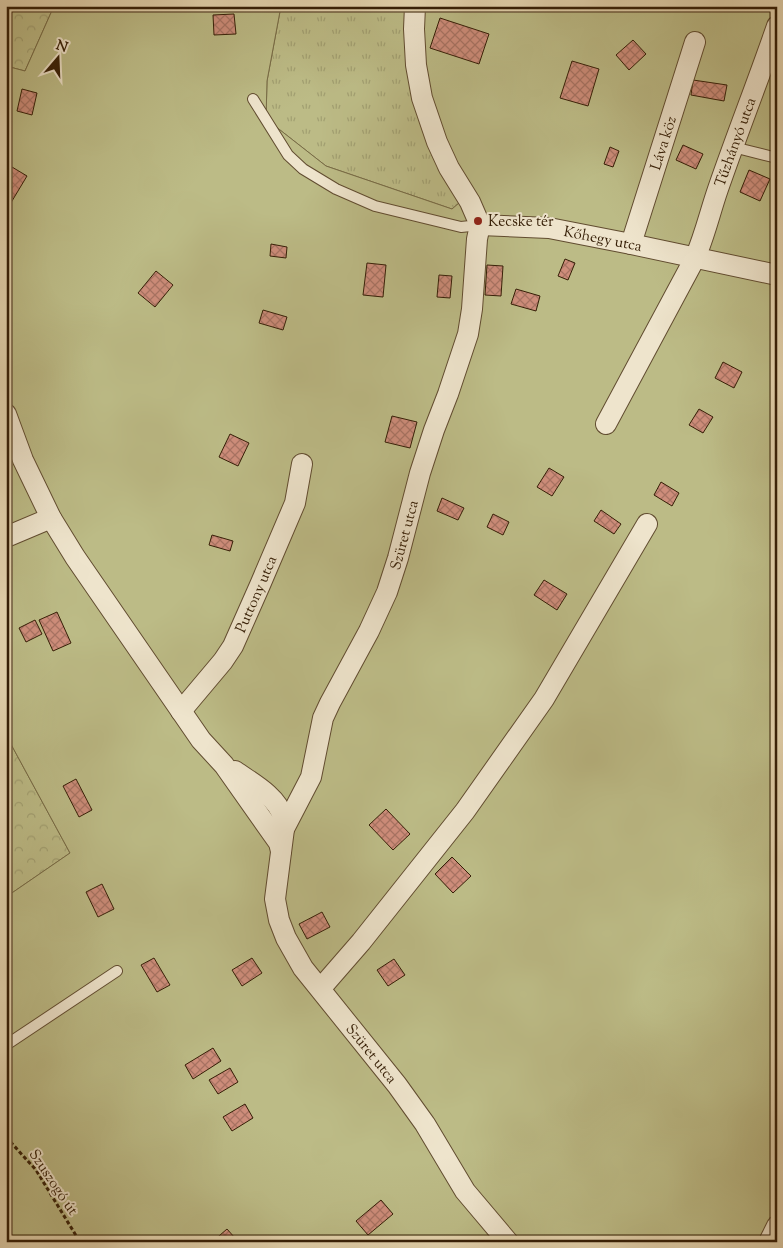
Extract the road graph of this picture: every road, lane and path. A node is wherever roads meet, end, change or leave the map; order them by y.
1 (415, 6) edge
2 (777, 26) edge
3 (695, 42) dead end
4 (253, 99) dead end
5 (733, 147) junction
6 (777, 158) edge
7 (480, 225) junction
8 (631, 244) junction
9 (695, 258) junction
10 (777, 275) edge
11 (6, 414) edge
12 (606, 424) dead end
13 (302, 464) dead end
14 (51, 518) junction
15 (647, 524) dead end
16 (6, 537) edge
17 (181, 711) junction
18 (224, 765) junction
19 (284, 830) junction
20 (281, 851) junction
21 (117, 970) dead end
22 (320, 988) junction
23 (6, 1045) edge
24 (6, 1137) edge
25 (777, 1226) edge
26 (80, 1242) edge
27 (508, 1242) edge
28 (769, 1242) edge

1 - 7 street
2 - 5 street, Tűzhányó utca
3 - 8 street, Láva köz
4 - 7 lane
5 - 6 lane
5 - 9 street, Tűzhányó utca
7 - 8 street, Kőhegy utca
7 - 19 street, Szüret utca
8 - 9 street, Kőhegy utca
9 - 10 street, Kőhegy utca
9 - 12 street, Tűzhányó utca
11 - 14 street, Szüret utca
13 - 17 street, Puttony utca
14 - 16 street
14 - 17 street, Szüret utca
15 - 22 street
17 - 18 street, Szüret utca
18 - 19 street, Szüret utca
18 - 20 street, Szüret utca
19 - 20 street, Szüret utca
20 - 22 street, Szüret utca
21 - 23 lane
22 - 27 street, Szüret utca
24 - 26 path, Szuszogó út
25 - 28 street

